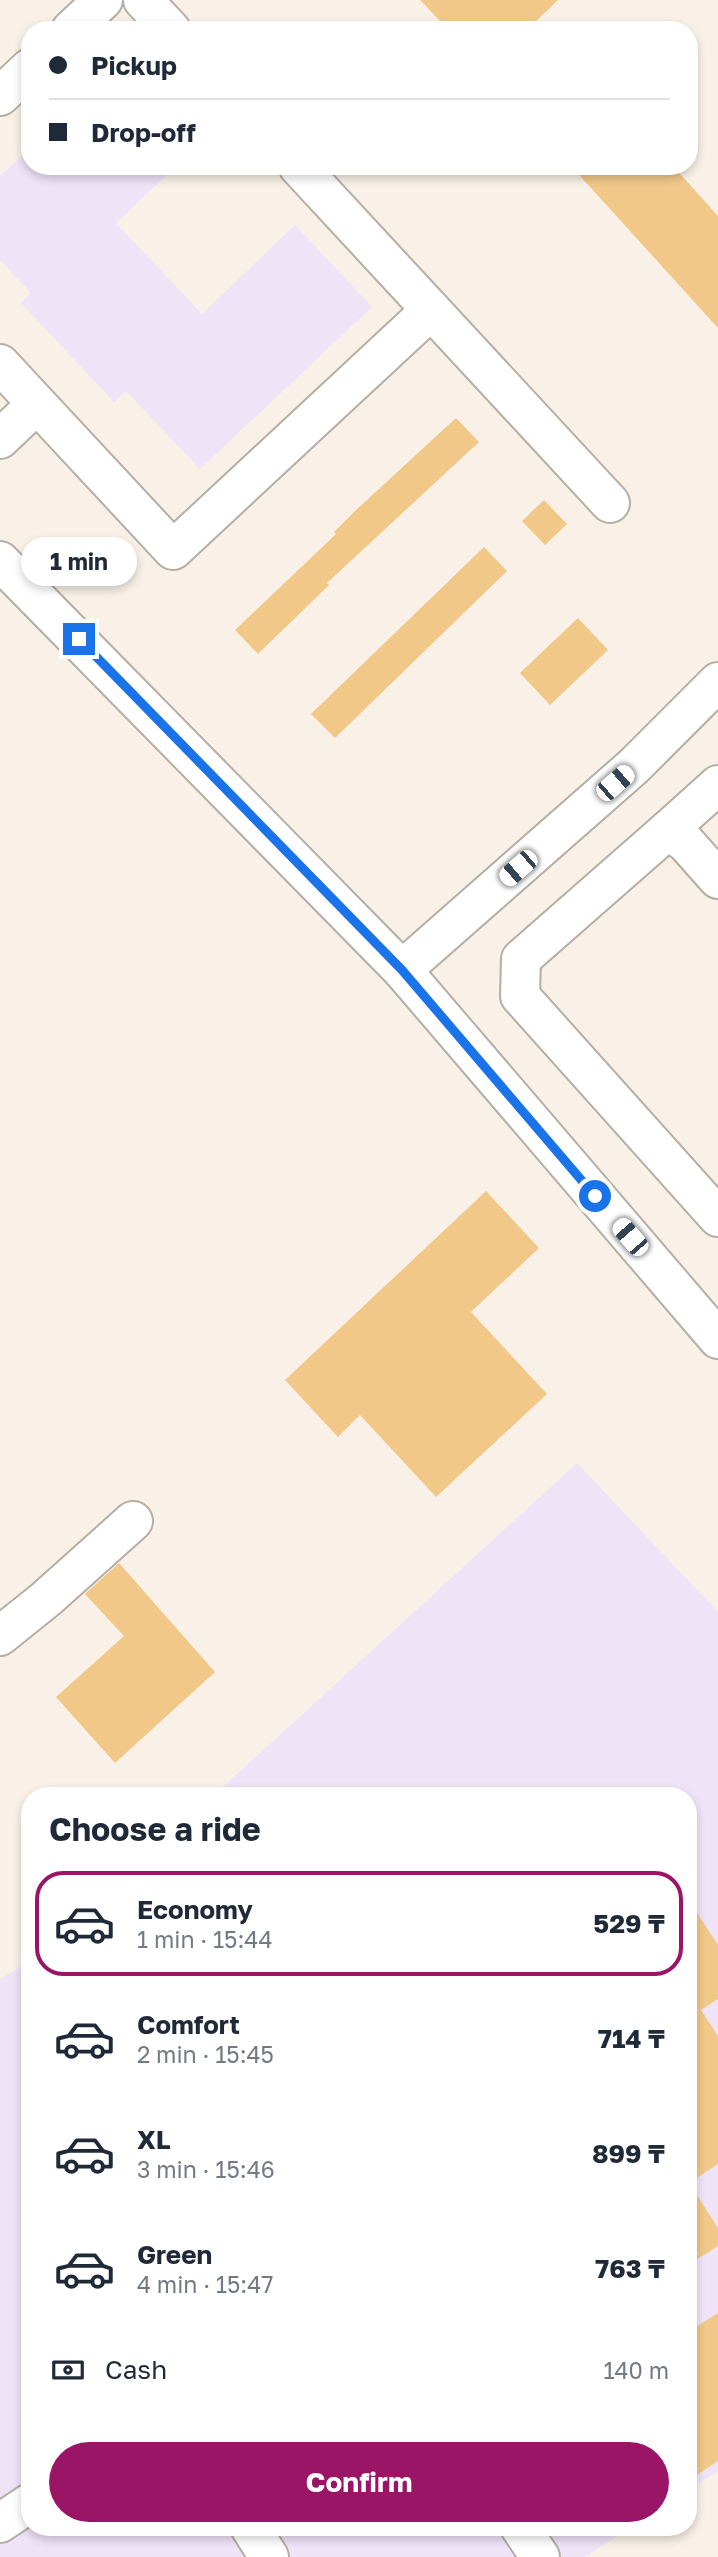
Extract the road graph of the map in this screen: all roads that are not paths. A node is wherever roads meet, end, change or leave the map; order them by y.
1 (103, 0) edge
2 (143, 0) edge
3 (81, 21) edge
4 (163, 21) edge
5 (21, 76) edge
6 (0, 96) edge
7 (306, 175) edge
8 (431, 310) junction
9 (0, 364) edge
10 (37, 404) junction
11 (0, 439) edge
12 (611, 503) dead end
13 (0, 561) edge
14 (718, 682) edge
15 (718, 785) edge
16 (668, 830) junction
17 (718, 879) edge
18 (402, 970) junction
19 (718, 1217) edge
20 (718, 1339) edge
21 (133, 1521) dead end
22 (0, 1636) edge
23 (21, 2509) edge
24 (0, 2522) edge
25 (256, 2536) edge
26 (526, 2536) edge
27 (269, 2557) edge
28 (540, 2557) edge

1 - 3 street
2 - 4 street
5 - 6 street
7 - 8 street
8 - 10 street
8 - 12 street
9 - 10 street
10 - 11 street
13 - 18 street
14 - 18 street
15 - 16 street
16 - 17 street
16 - 19 street
18 - 20 street
21 - 22 street
23 - 24 street
25 - 27 street
26 - 28 street

